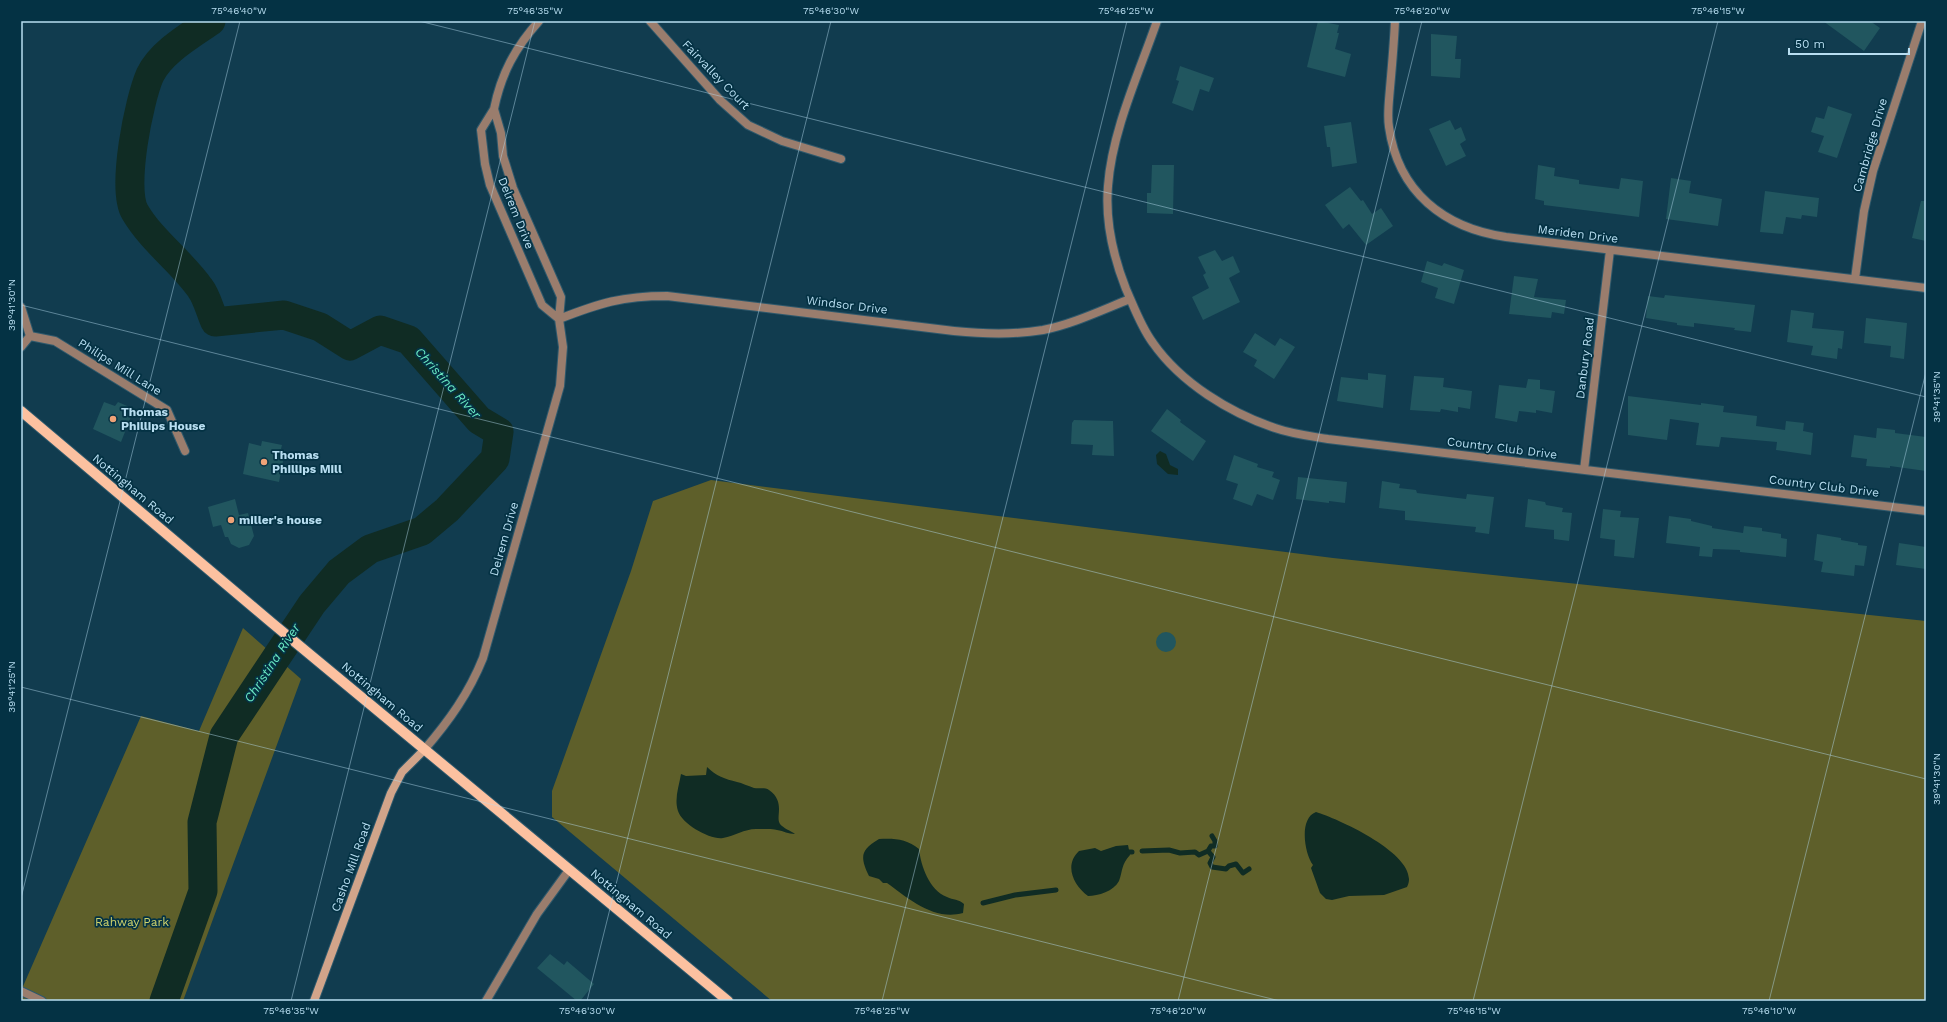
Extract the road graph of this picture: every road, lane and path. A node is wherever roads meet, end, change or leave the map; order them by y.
1 (539, 21) edge
2 (650, 21) edge
3 (1157, 21) edge
4 (1395, 21) edge
5 (1922, 21) edge
6 (494, 109) junction
7 (841, 159) dead end
8 (1610, 250) junction
9 (1855, 279) junction
10 (1926, 288) edge
11 (1130, 300) junction
12 (21, 307) edge
13 (559, 319) junction
14 (30, 336) junction
15 (21, 347) edge
16 (21, 411) edge
17 (185, 452) dead end
18 (1584, 470) junction
19 (1926, 511) edge
20 (424, 750) junction
21 (569, 870) junction
22 (21, 991) edge
23 (42, 1001) edge
24 (314, 1001) edge
25 (486, 1001) edge
26 (728, 1001) edge

1 - 6 street, Delrem Drive
2 - 7 street, Fairvalley Court
3 - 11 street, Country Club Drive
4 - 8 street, Meriden Drive
5 - 9 street, Cambridge Drive
6 - 13 street, Delrem Drive
6 - 13 street, Delrem Drive
8 - 9 street, Meriden Drive
8 - 18 street, Danbury Road
9 - 10 street, Meriden Drive
11 - 13 street, Windsor Drive
11 - 18 street, Country Club Drive
12 - 14 street
13 - 20 street, Delrem Drive
14 - 15 street
14 - 17 street, Philips Mill Lane
16 - 20 main road, Nottingham Road
18 - 19 street, Country Club Drive
20 - 21 main road, Nottingham Road
20 - 24 street, Casho Mill Road
21 - 25 street
21 - 26 main road, Nottingham Road
22 - 23 street

